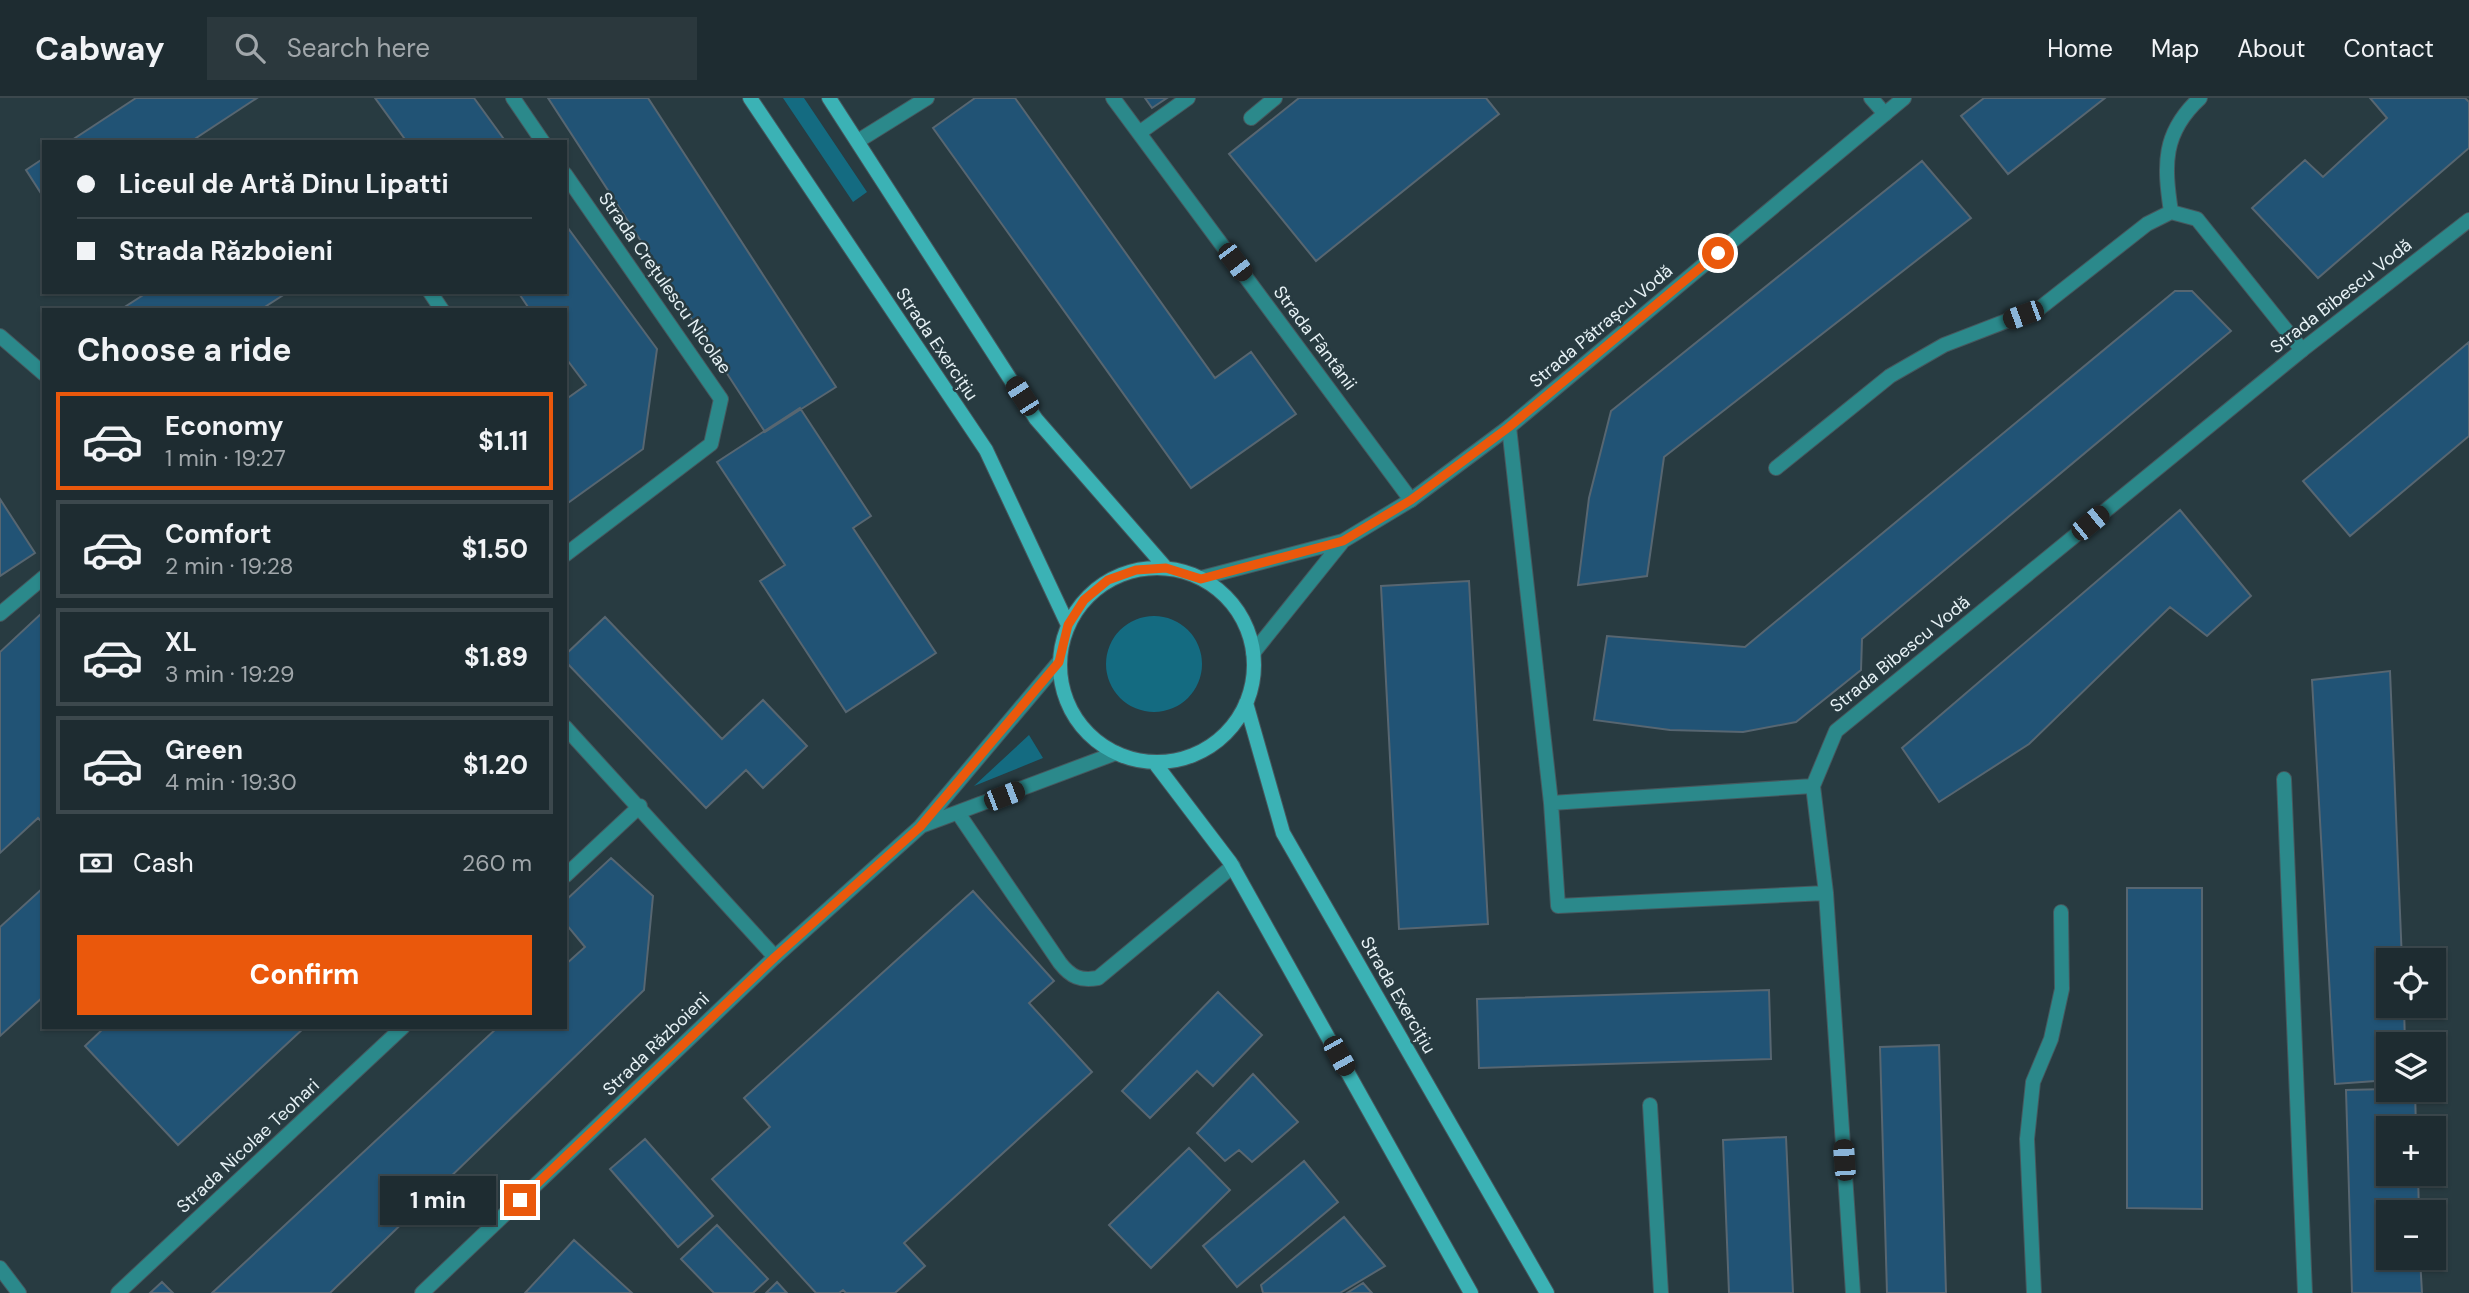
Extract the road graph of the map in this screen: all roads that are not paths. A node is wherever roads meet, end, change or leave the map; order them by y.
1 (513, 98) edge
2 (750, 98) edge
3 (829, 98) edge
4 (927, 98) edge
5 (1113, 98) edge
6 (1188, 98) edge
7 (1275, 98) edge
8 (1871, 98) edge
9 (1904, 98) edge
10 (2200, 98) edge
11 (1885, 114) junction
12 (1251, 118) dead end
13 (1139, 133) junction
14 (542, 140) edge
15 (858, 141) junction
16 (567, 177) edge
17 (2171, 212) junction
18 (2469, 220) edge
19 (0, 335) edge
20 (2302, 350) junction
21 (42, 372) edge
22 (1509, 427) junction
23 (1776, 468) dead end
24 (1411, 500) junction
25 (1343, 541) junction
26 (567, 553) edge
27 (1166, 568) junction
28 (1201, 579) junction
29 (42, 580) edge
30 (0, 614) edge
31 (1068, 625) junction
32 (1253, 653) junction
33 (1059, 662) junction
34 (1246, 703) junction
35 (567, 729) edge
36 (1116, 753) junction
37 (1154, 762) junction
38 (2284, 779) dead end
39 (1813, 786) junction
40 (1551, 803) junction
41 (640, 806) junction
42 (958, 813) junction
43 (920, 827) junction
44 (1233, 866) junction
45 (567, 874) edge
46 (1826, 893) junction
47 (2061, 912) dead end
48 (775, 957) junction
49 (401, 1029) edge
50 (1650, 1105) dead end
51 (0, 1268) edge
52 (19, 1293) edge
53 (118, 1293) edge
54 (422, 1293) edge
55 (1471, 1293) edge
56 (1546, 1293) edge
57 (1661, 1293) edge
58 (1853, 1293) edge
59 (2034, 1293) edge
60 (2305, 1293) edge

1 - 14 street
2 - 31 main road, Strada Exercițiu
3 - 15 main road
4 - 15 street
5 - 13 street, Strada Fântânii
6 - 13 street
7 - 12 street
8 - 11 street
9 - 11 street, Strada Pătrașcu Vodă
10 - 17 street
11 - 22 street, Strada Pătrașcu Vodă
13 - 24 street, Strada Fântânii
15 - 27 main road
16 - 26 street, Strada Crețulescu Nicolae
17 - 20 street
17 - 23 street
18 - 20 street, Strada Bibescu Vodă
19 - 21 street
20 - 39 street, Strada Bibescu Vodă
22 - 24 street, Strada Pătrașcu Vodă
22 - 40 street
24 - 25 street, Strada Pătrașcu Vodă
25 - 28 street
25 - 32 street
27 - 28 main road
27 - 31 main road
28 - 32 main road
29 - 30 street
31 - 33 main road
32 - 34 main road
33 - 36 main road
33 - 43 street
34 - 37 main road
34 - 56 main road, Strada Exercițiu
35 - 41 street
36 - 37 main road
36 - 42 street
37 - 44 main road
38 - 60 street
39 - 40 street
39 - 46 street
40 - 46 street
41 - 45 street
41 - 48 street
42 - 43 street
42 - 44 street
43 - 48 street, Strada Războieni
44 - 55 main road
46 - 58 street
47 - 59 street
48 - 54 street, Strada Războieni
49 - 53 street, Strada Nicolae Teohari
50 - 57 street
51 - 52 street

